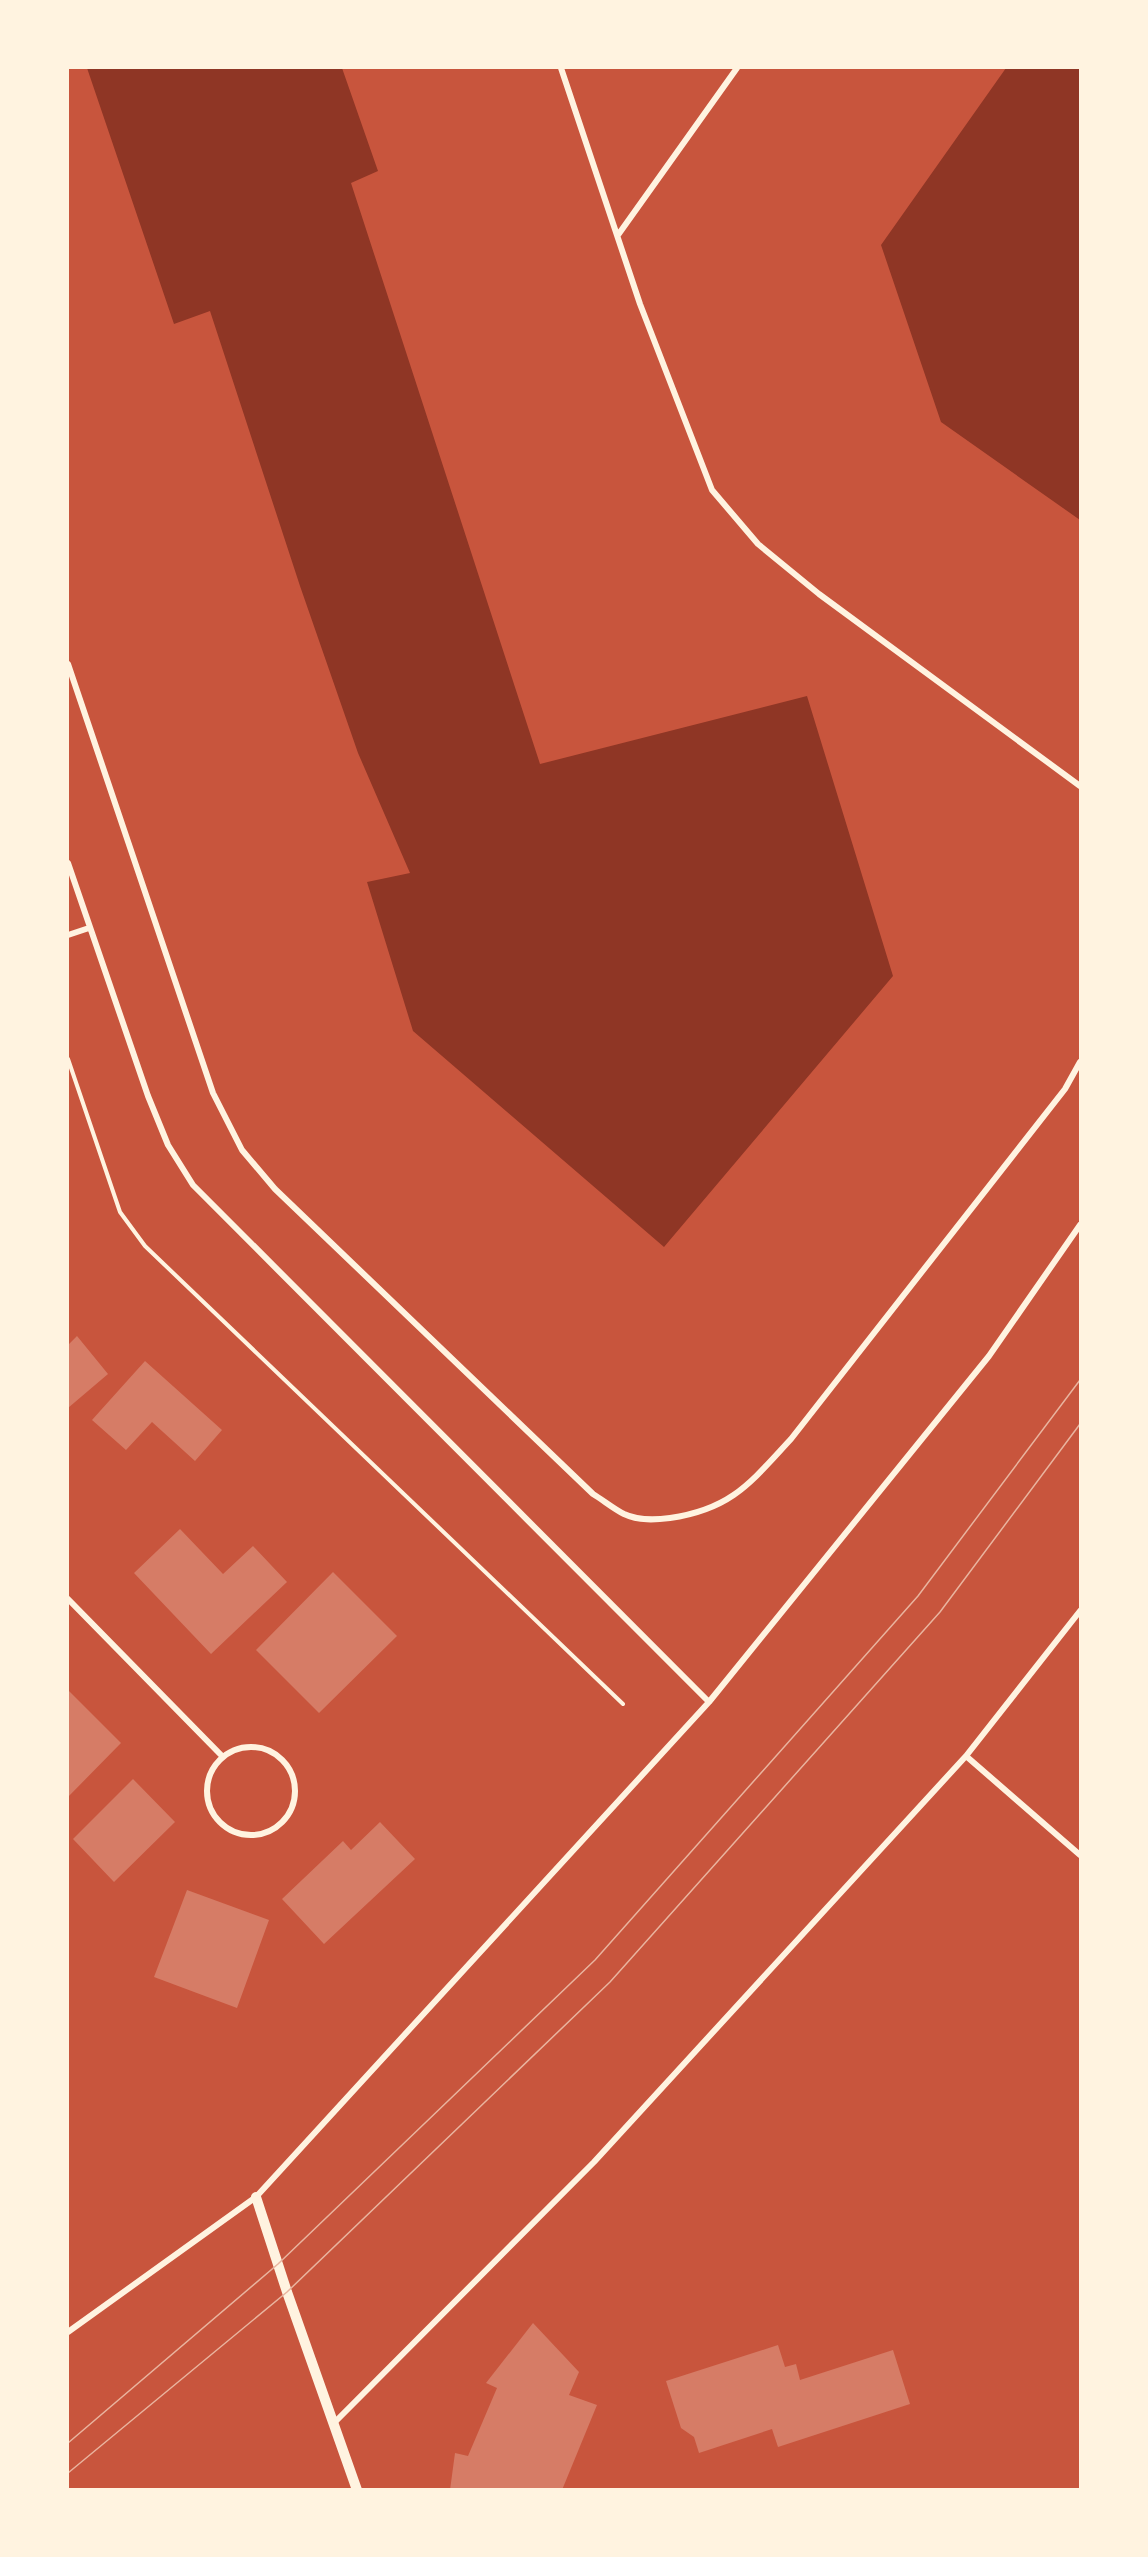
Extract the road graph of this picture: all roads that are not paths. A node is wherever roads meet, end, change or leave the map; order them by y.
1 (561, 68) edge
2 (737, 68) edge
3 (618, 235) junction
4 (68, 664) edge
5 (1080, 786) edge
6 (68, 863) edge
7 (89, 928) junction
8 (68, 935) edge
9 (1080, 1062) edge
10 (1080, 1225) edge
11 (68, 1599) edge
12 (1080, 1611) edge
13 (709, 1702) junction
14 (966, 1756) junction
15 (223, 1757) junction
16 (1080, 1855) edge
17 (256, 2197) junction
18 (68, 2332) edge
19 (333, 2424) junction
20 (357, 2490) edge

1 - 3 street
2 - 3 street
3 - 5 street
4 - 9 street
6 - 7 street
7 - 8 street
7 - 13 street
10 - 13 street
11 - 15 street
12 - 14 street
13 - 17 street
14 - 16 street
14 - 19 street
15 - 15 street
17 - 18 street
17 - 19 street
19 - 20 street

